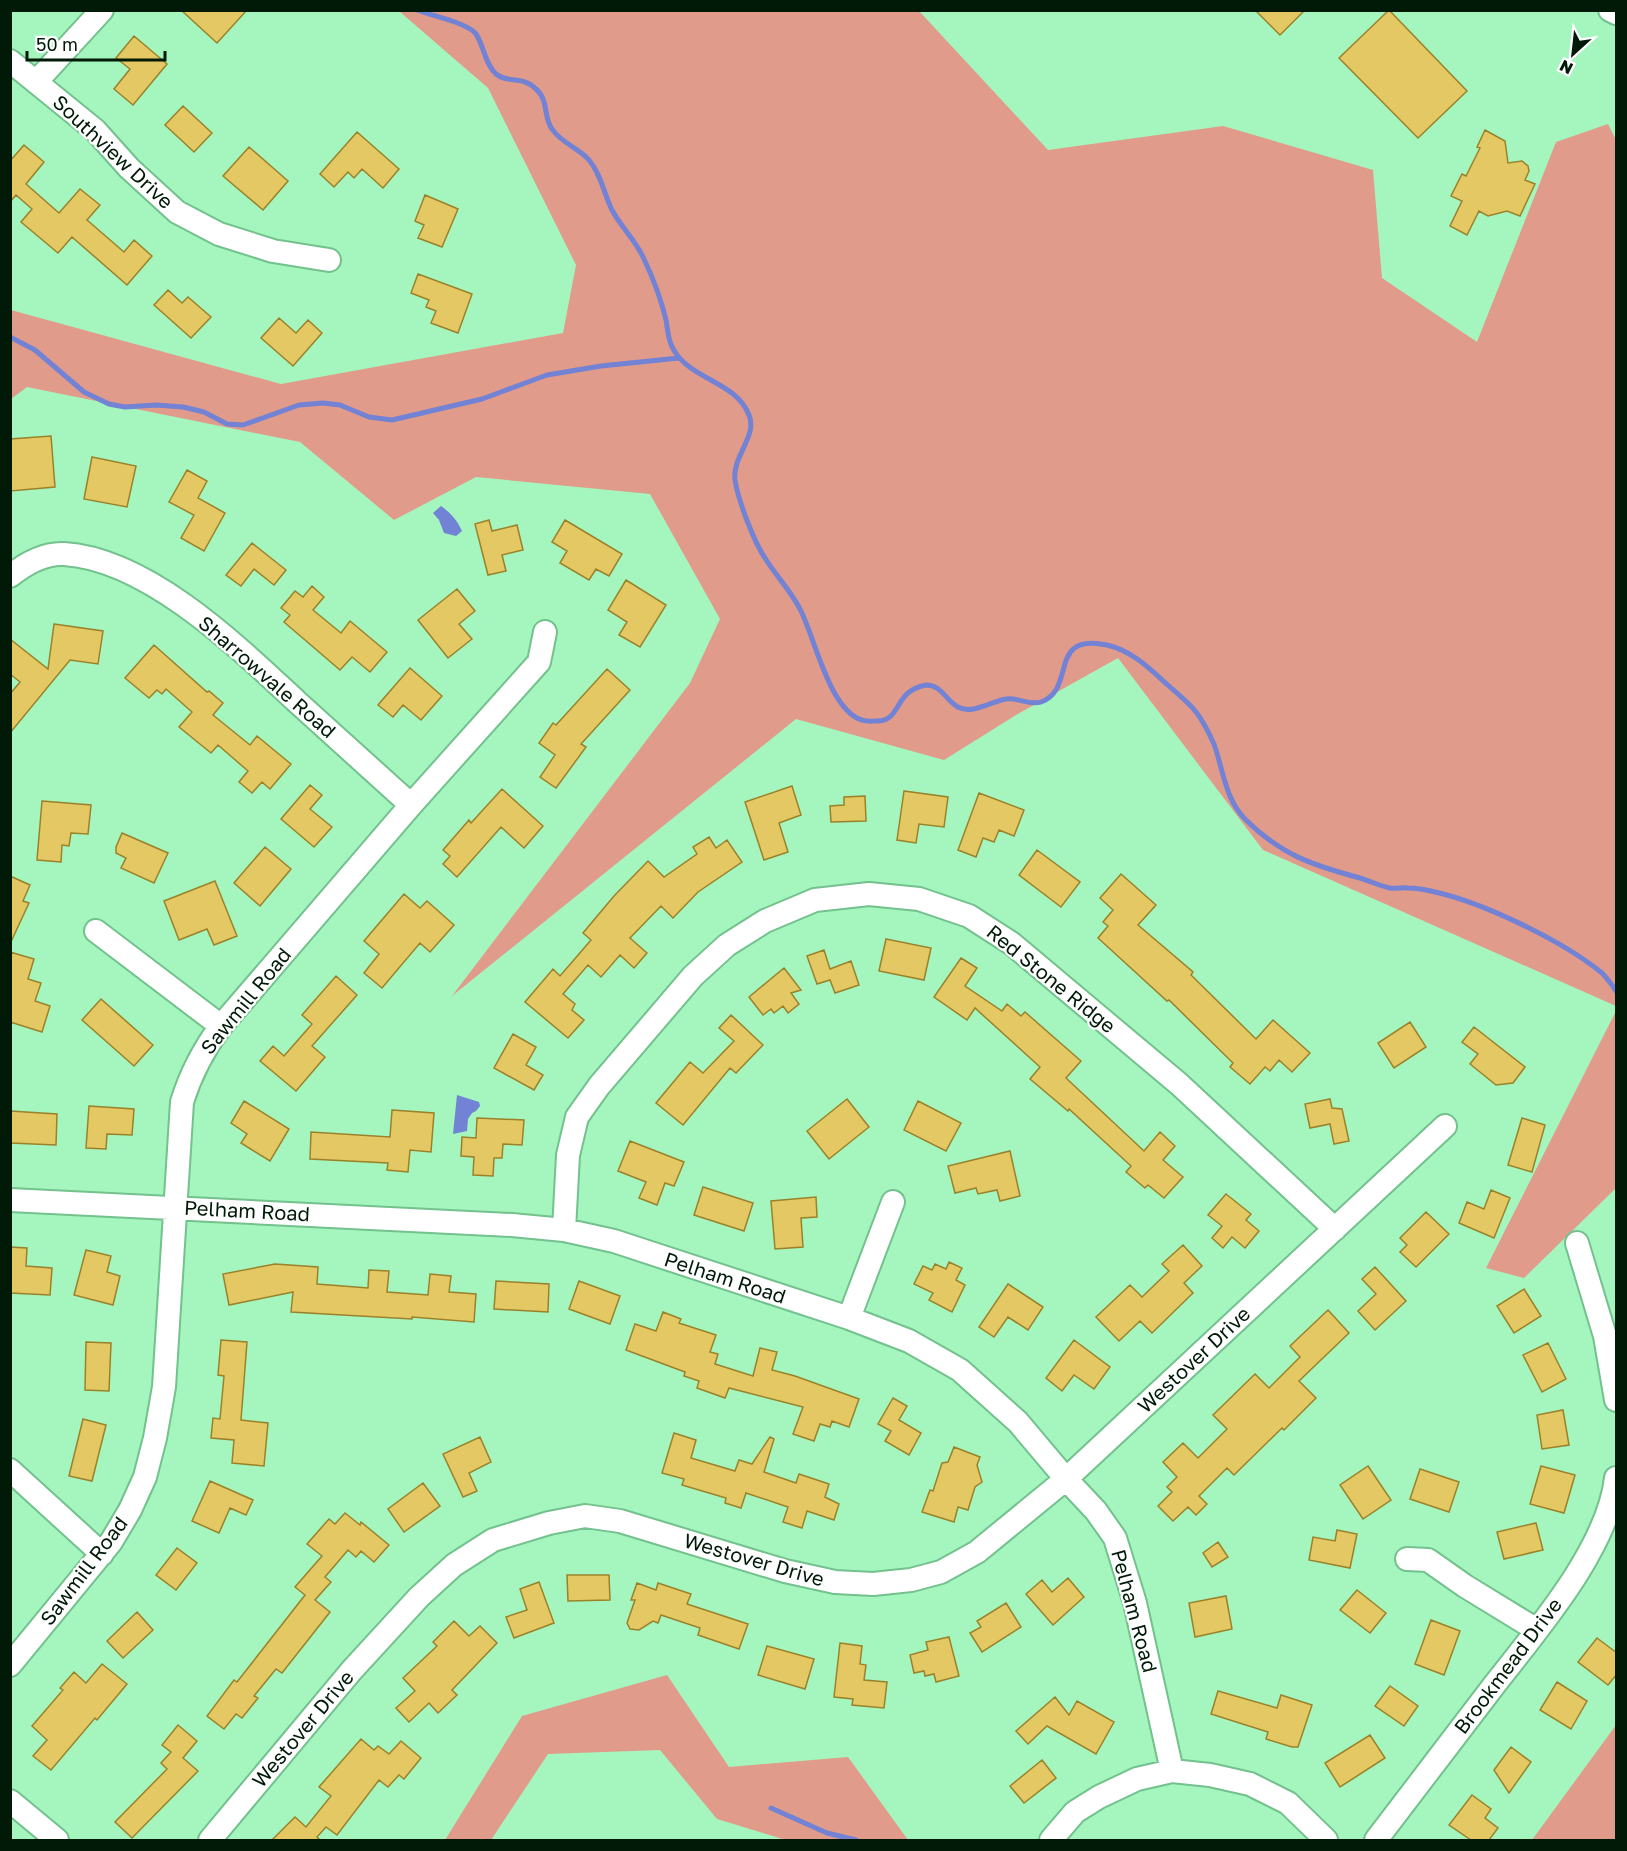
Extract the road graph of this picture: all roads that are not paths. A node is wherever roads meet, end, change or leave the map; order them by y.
1 (102, 10) edge
2 (1610, 10) edge
3 (1617, 13) edge
4 (10, 61) edge
5 (36, 82) junction
6 (330, 260) dead end
7 (10, 576) edge
8 (546, 632) dead end
9 (411, 806) junction
10 (96, 931) dead end
11 (222, 1026) junction
12 (1445, 1126) dead end
13 (10, 1200) edge
14 (893, 1202) dead end
15 (175, 1207) junction
16 (1335, 1229) junction
17 (564, 1230) junction
18 (1577, 1243) dead end
19 (849, 1318) junction
20 (1617, 1400) edge
21 (10, 1470) edge
22 (1617, 1478) edge
23 (1066, 1479) junction
24 (102, 1554) junction
25 (1407, 1559) dead end
26 (1537, 1630) junction
27 (10, 1665) edge
28 (1172, 1771) junction
29 (10, 1801) edge
30 (57, 1840) edge
31 (210, 1840) edge
32 (1051, 1840) edge
33 (1326, 1840) edge
34 (1376, 1840) edge

1 - 5 street
2 - 3 street
4 - 5 street, Southview Drive
5 - 6 street, Southview Drive
7 - 9 street, Sharrowvale Road
8 - 9 street, Sawmill Road
9 - 11 street, Sawmill Road
10 - 11 street
11 - 15 street, Sawmill Road
12 - 16 street, Westover Drive
13 - 15 street, Pelham Road
14 - 19 street
15 - 17 street, Pelham Road
15 - 24 street, Sawmill Road
16 - 17 street, Red Stone Ridge
16 - 23 street, Westover Drive
17 - 19 street, Pelham Road
18 - 20 street
19 - 23 street, Pelham Road
21 - 24 street
22 - 26 street, Brookmead Drive
23 - 28 street, Pelham Road
23 - 31 street, Westover Drive
24 - 27 street, Sawmill Road
25 - 26 street
26 - 34 street, Brookmead Drive
28 - 32 street
28 - 33 street
29 - 30 street

